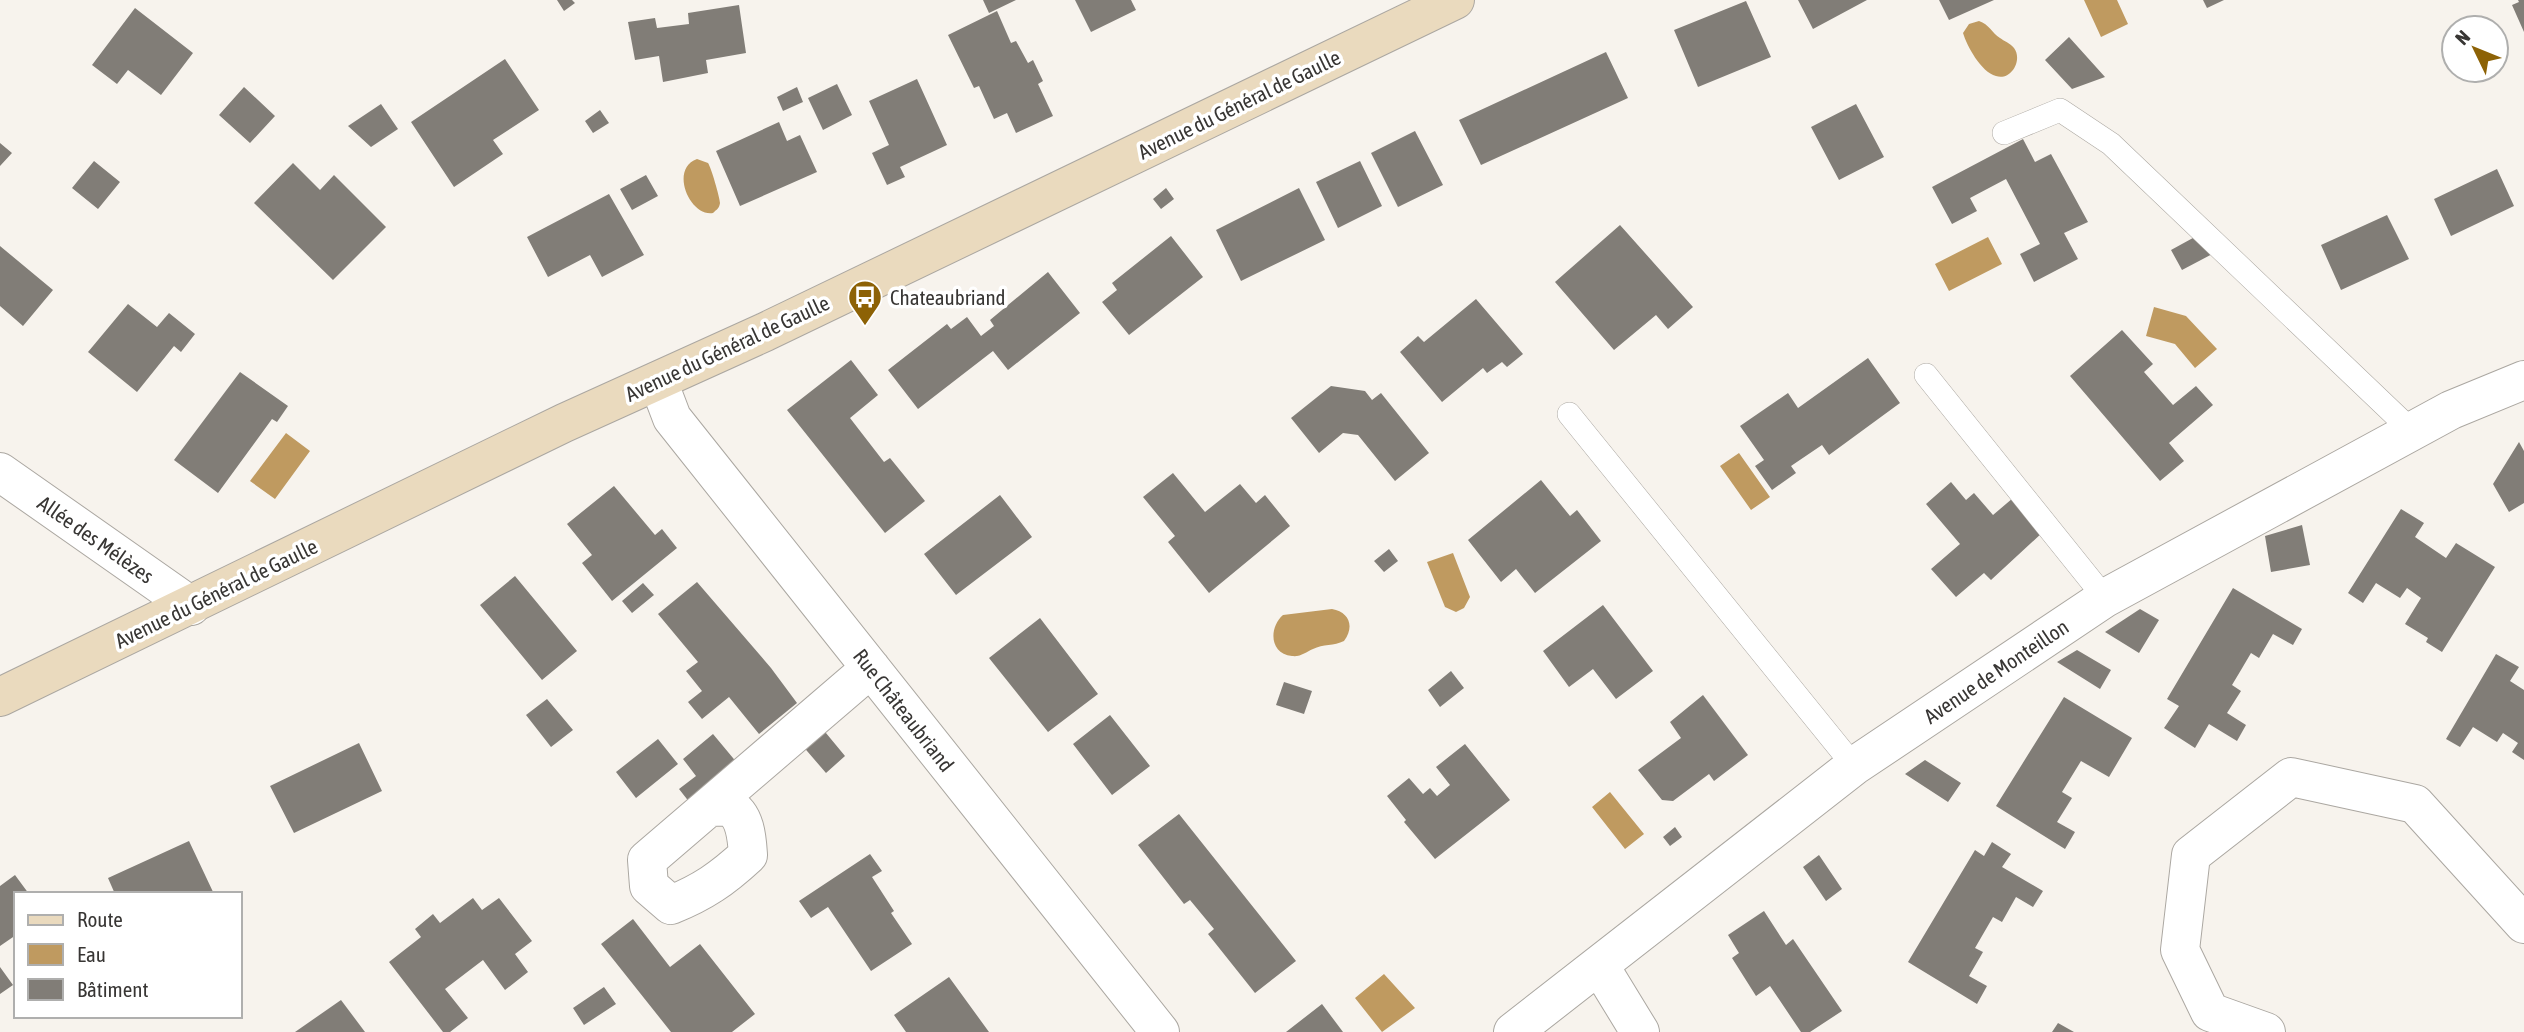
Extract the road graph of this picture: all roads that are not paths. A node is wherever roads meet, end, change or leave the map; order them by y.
1 (1455, 0) edge
2 (2004, 134) dead end
3 (1926, 375) dead end
4 (2524, 380) edge
5 (658, 382) junction
6 (1569, 414) dead end
7 (2412, 431) junction
8 (0, 472) edge
9 (2105, 598) junction
10 (191, 606) junction
11 (871, 668) junction
12 (0, 698) edge
13 (1854, 766) junction
14 (711, 807) dead end
15 (2524, 924) edge
16 (1599, 965) junction
17 (1160, 1032) edge
18 (1513, 1032) edge
19 (1640, 1032) edge
20 (2266, 1032) edge

1 - 5 main road, Avenue du Général de Gaulle
2 - 7 lane
3 - 9 lane
4 - 7 street, Avenue de Monteillon
5 - 10 main road, Avenue du Général de Gaulle
5 - 11 street, Rue Châteaubriand
6 - 13 lane
7 - 9 street, Avenue de Monteillon
8 - 10 street, Allée des Mélèzes
9 - 13 street, Avenue de Monteillon
10 - 12 main road, Avenue du Général de Gaulle
11 - 14 street
11 - 17 street, Rue Châteaubriand
13 - 16 street, Avenue de Monteillon
15 - 20 street
16 - 18 street, Avenue de Monteillon
16 - 19 street

